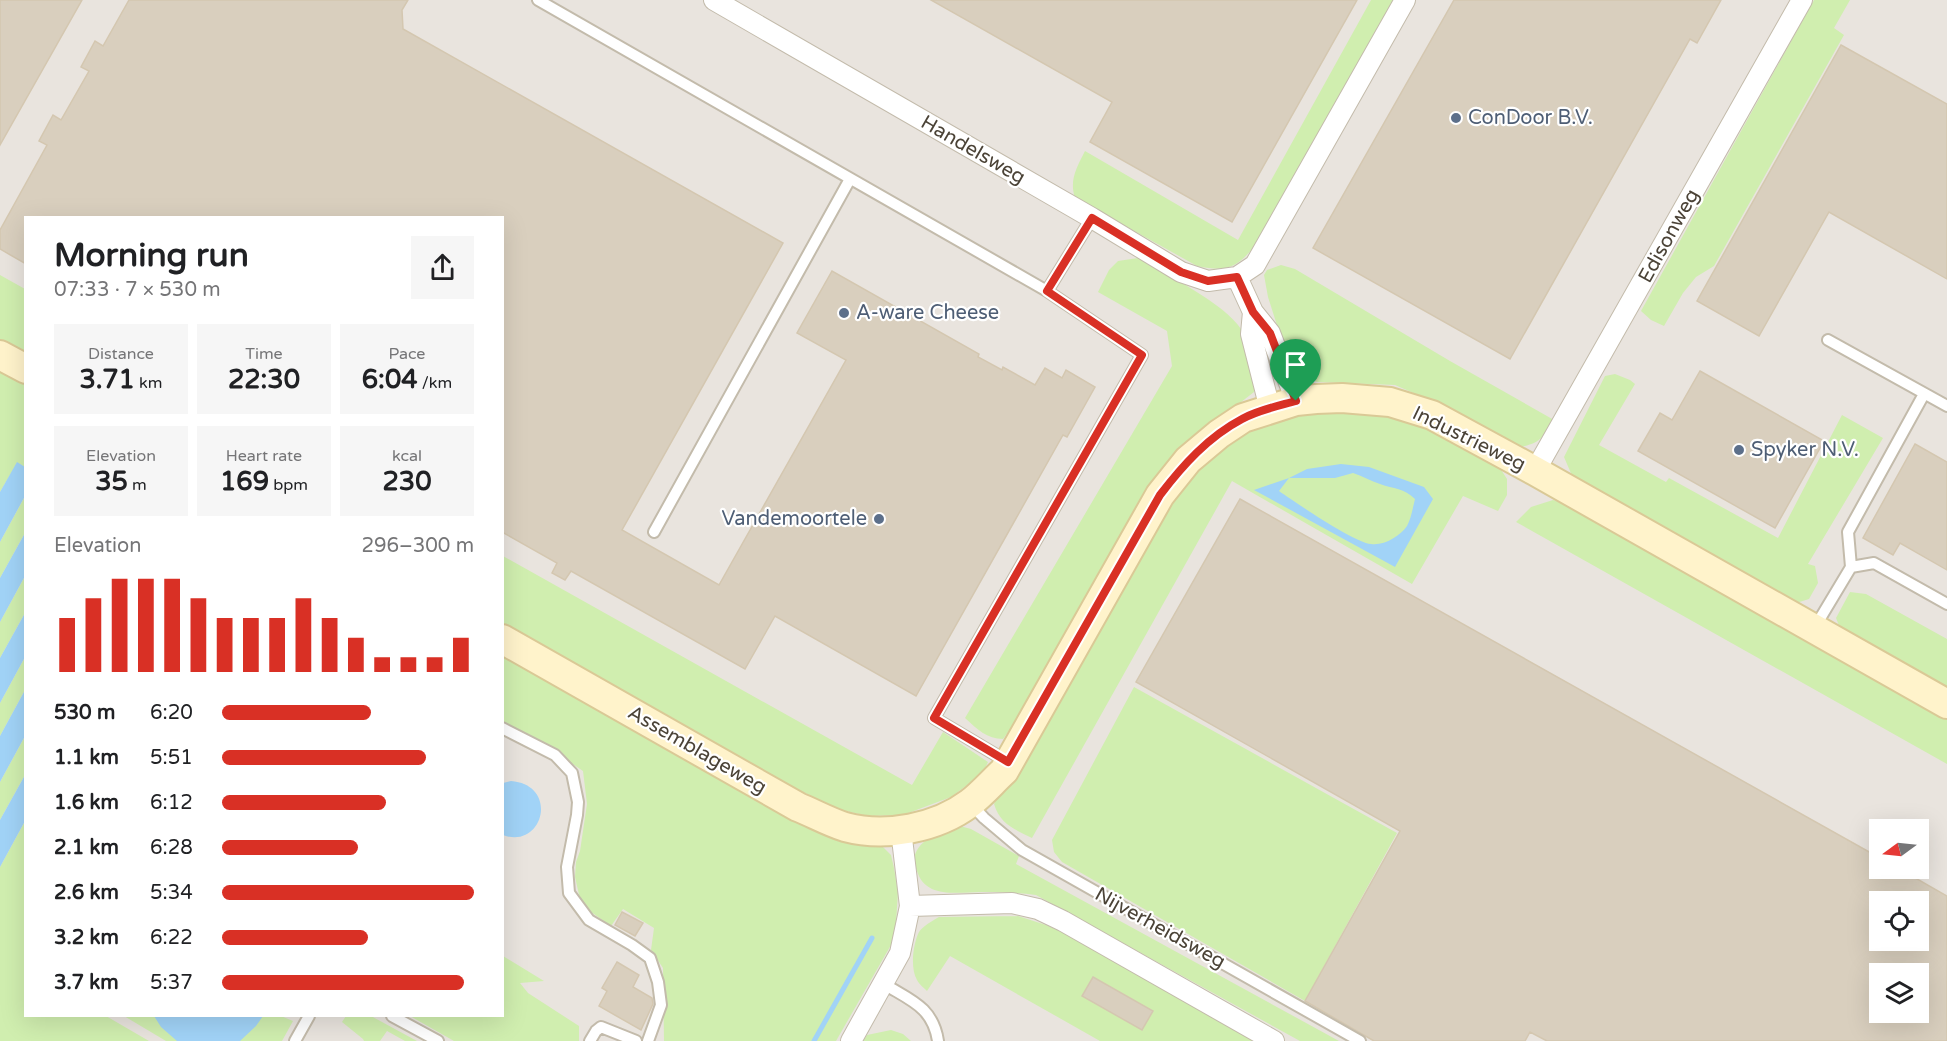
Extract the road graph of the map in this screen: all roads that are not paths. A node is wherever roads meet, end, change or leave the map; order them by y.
1 (538, 0) edge
2 (714, 0) edge
3 (1405, 0) edge
4 (1802, 0) edge
5 (850, 178) junction
6 (1092, 218) junction
7 (1237, 277) junction
8 (1047, 291) junction
9 (1253, 312) junction
10 (1828, 340) dead end
11 (0, 354) edge
12 (24, 368) edge
13 (1924, 394) junction
14 (1283, 405) junction
15 (1947, 405) edge
16 (1535, 471) junction
17 (654, 532) dead end
18 (1851, 567) junction
19 (1947, 604) edge
20 (1813, 628) junction
21 (504, 640) edge
22 (1947, 704) edge
23 (504, 729) edge
24 (1008, 762) junction
25 (970, 803) junction
26 (901, 830) junction
27 (910, 906) junction
28 (884, 984) junction
29 (308, 1017) edge
30 (394, 1017) edge
31 (295, 1041) edge
32 (438, 1041) edge
33 (590, 1041) edge
34 (636, 1041) edge
35 (648, 1041) edge
36 (851, 1041) edge
37 (938, 1041) edge
38 (1274, 1041) edge
39 (1360, 1041) edge

1 - 5 lane
2 - 6 street, Handelsweg
3 - 7 street
4 - 16 street, Edisonweg
5 - 8 lane
5 - 17 lane
6 - 7 street, Handelsweg
6 - 8 lane
7 - 9 street
8 - 24 lane
9 - 14 street
9 - 14 street
10 - 13 lane
11 - 12 street
13 - 15 lane
13 - 18 lane
14 - 16 street, Industrieweg
14 - 24 street, Industrieweg
16 - 20 street, Industrieweg
18 - 19 lane
18 - 20 lane
20 - 22 street, Industrieweg
21 - 26 street, Assemblageweg
23 - 35 lane
24 - 25 street, Industrieweg
25 - 26 street, Industrieweg
25 - 39 lane, Nijverheidsweg
26 - 27 street
27 - 28 street
27 - 38 street, Nijverheidsweg
28 - 36 street
28 - 37 lane
29 - 31 lane
30 - 32 lane
33 - 34 lane

